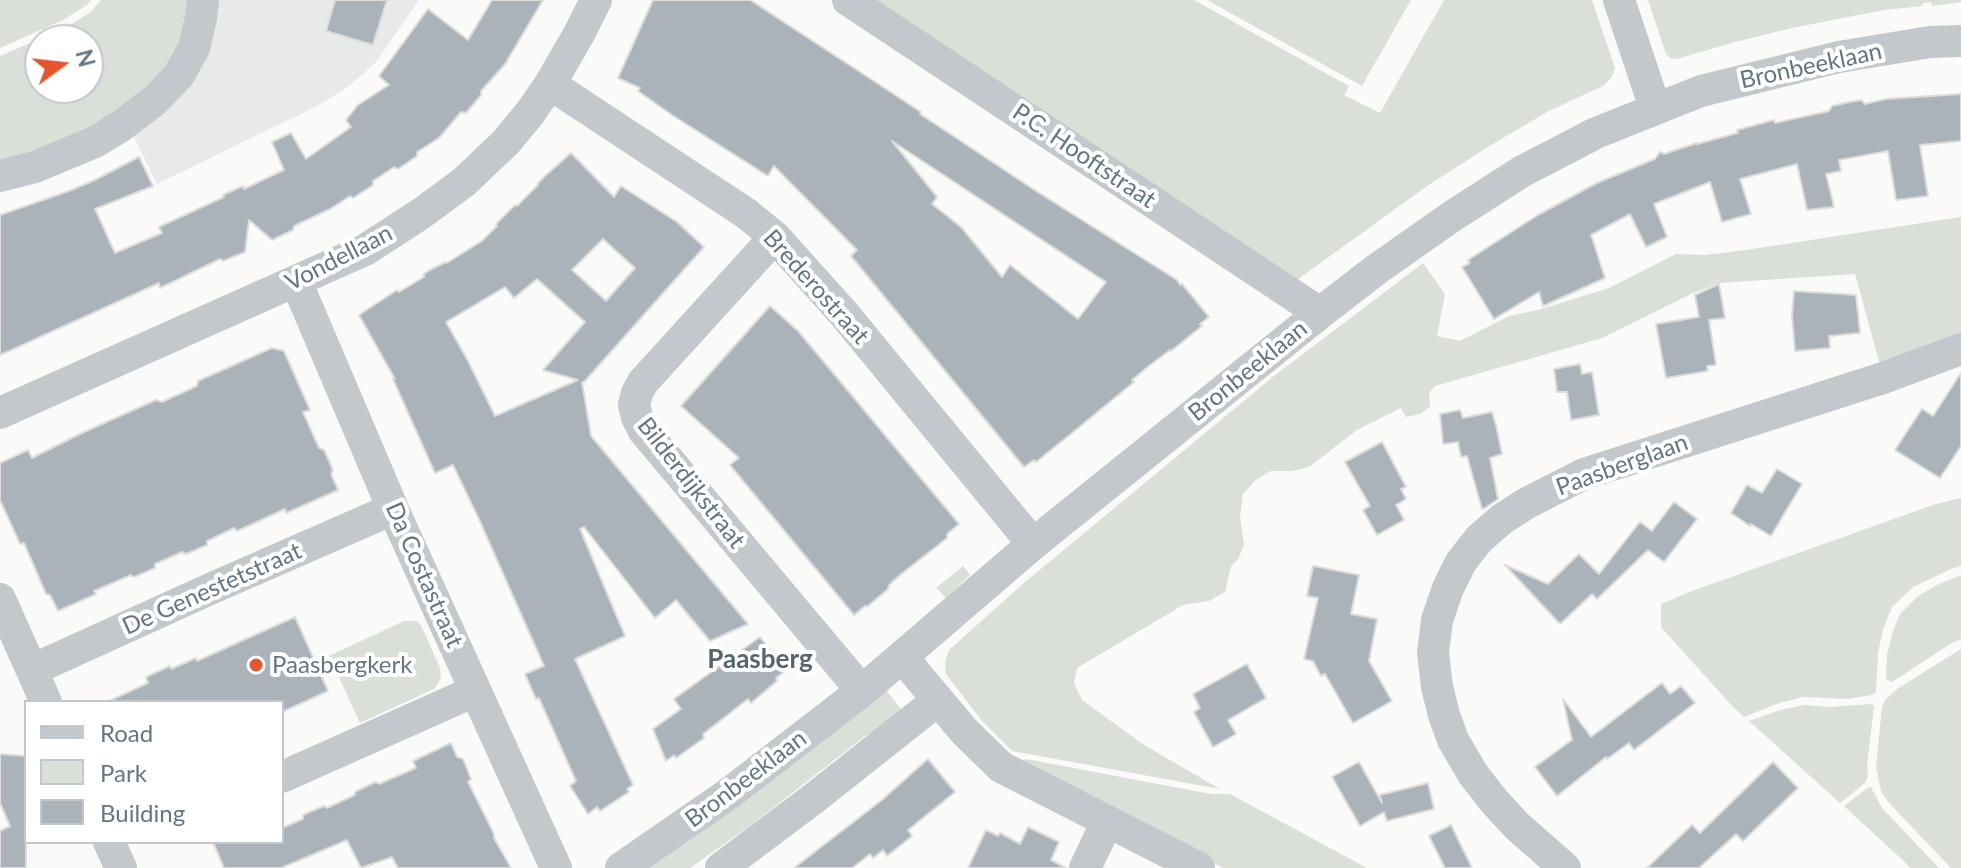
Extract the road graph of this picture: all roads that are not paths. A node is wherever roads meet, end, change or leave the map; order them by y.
1 (203, 0) edge
2 (596, 0) edge
3 (848, 0) edge
4 (1619, 0) edge
5 (1961, 41) edge
6 (550, 84) junction
7 (1655, 108) junction
8 (0, 176) edge
9 (775, 237) junction
10 (296, 281) junction
11 (1320, 313) junction
12 (1961, 349) edge
13 (0, 413) edge
14 (393, 509) junction
15 (1033, 544) junction
16 (0, 599) edge
17 (902, 657) junction
18 (32, 670) junction
19 (475, 691) junction
20 (862, 691) junction
21 (45, 700) edge
22 (938, 700) junction
23 (284, 776) edge
24 (1107, 822) junction
25 (556, 868) edge
26 (621, 868) edge
27 (721, 868) edge
28 (1085, 868) edge
29 (1199, 868) edge
30 (1565, 868) edge

1 - 8 street
2 - 6 street, Vondellaan
3 - 11 street, P.C. Hooftstraat
4 - 7 street
5 - 7 street, Bronbeeklaan
6 - 9 street, Brederostraat
6 - 10 street, Vondellaan
7 - 11 street, Bronbeeklaan
9 - 15 street, Brederostraat
9 - 20 street, Bilderdijkstraat
10 - 13 street, Vondellaan
10 - 14 street, Da Costastraat
11 - 15 street, Bronbeeklaan
12 - 30 street, Paasberglaan
14 - 18 street, De Genestetstraat
14 - 19 street, Da Costastraat
15 - 17 street, Bronbeeklaan
16 - 18 street
17 - 20 street, Bronbeeklaan
17 - 22 street
18 - 21 street
19 - 23 street
19 - 25 street, Da Costastraat
20 - 26 street, Bronbeeklaan
22 - 24 street
22 - 27 street
24 - 28 street
24 - 29 street

